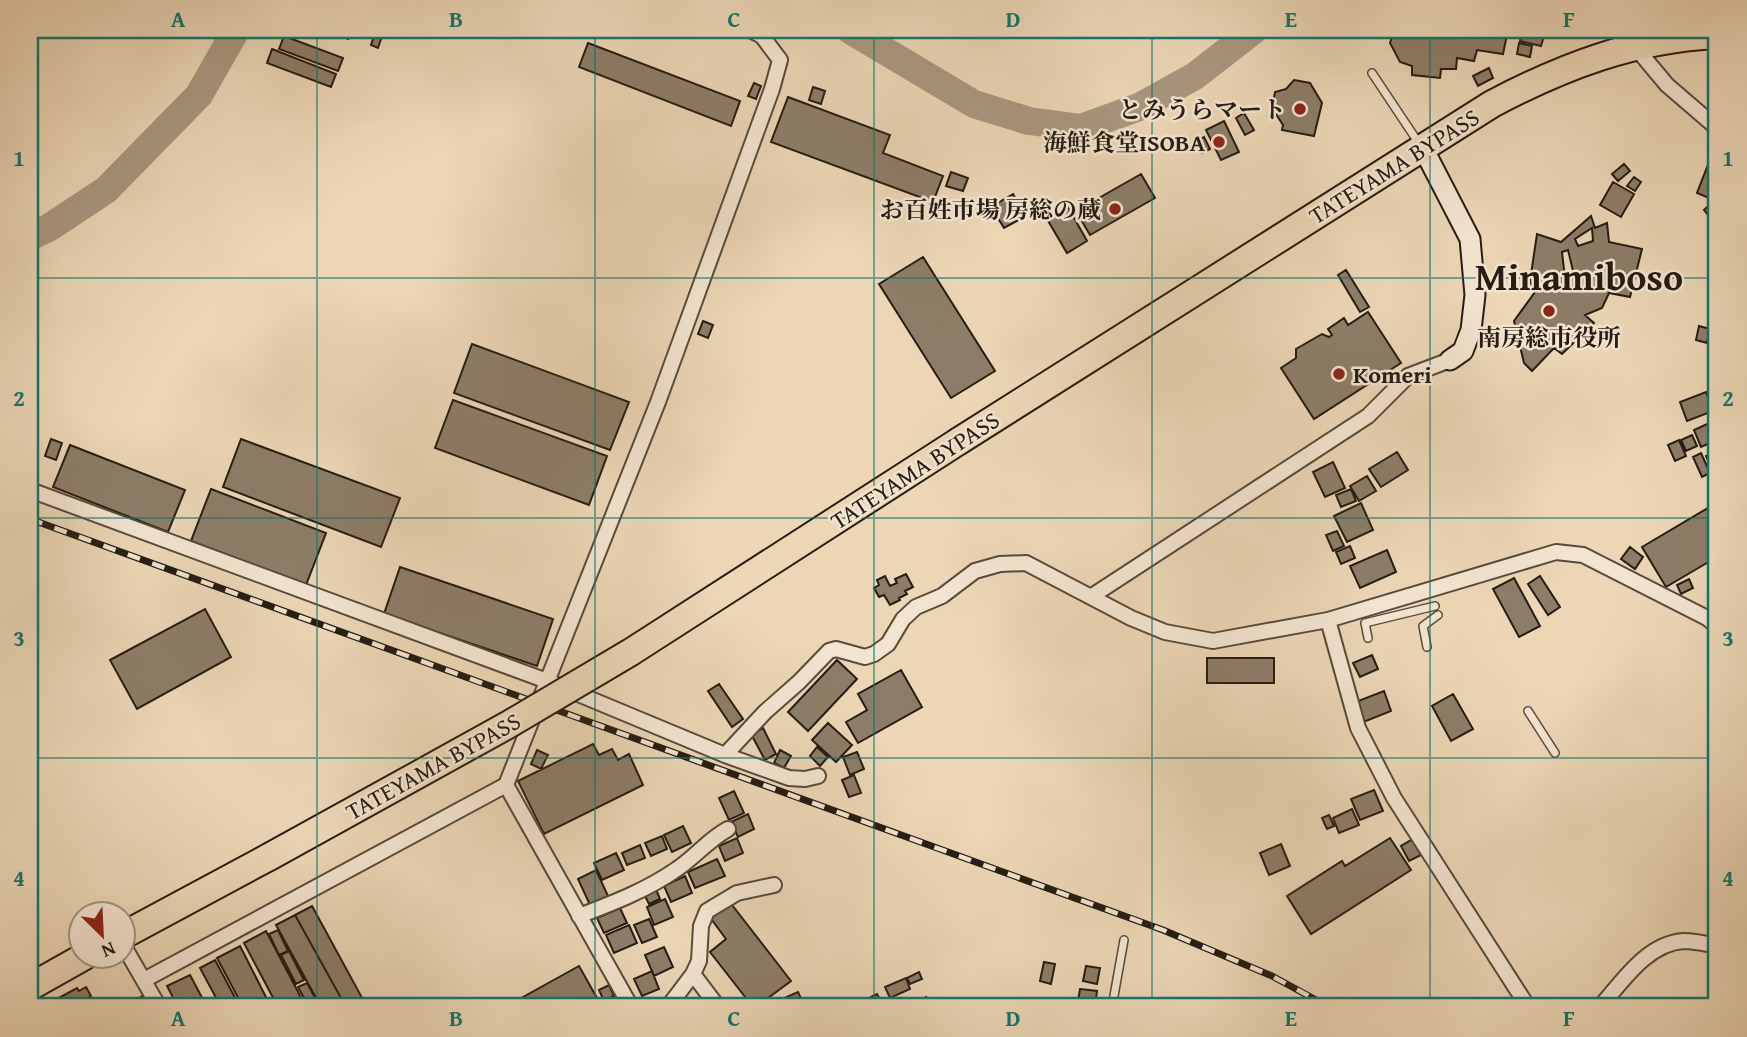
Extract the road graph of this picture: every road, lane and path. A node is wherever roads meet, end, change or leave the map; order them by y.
1 (750, 30) edge
2 (1717, 35) edge
3 (1633, 40) edge
4 (1372, 74) dead end
5 (1717, 128) edge
6 (1423, 148) junction
7 (1450, 360) joint
8 (30, 490) edge
9 (1092, 596) junction
10 (1435, 606) dead end
11 (1438, 615) dead end
12 (1328, 620) junction
13 (1717, 626) edge
14 (1368, 638) dead end
15 (1427, 648) dead end
16 (547, 681) junction
17 (1528, 711) dead end
18 (1555, 753) dead end
19 (725, 755) junction
20 (818, 776) dead end
21 (506, 785) junction
22 (728, 830) dead end
23 (774, 885) dead end
24 (579, 916) junction
25 (136, 929) edge
26 (1124, 940) dead end
27 (1717, 946) edge
28 (66, 967) edge
29 (136, 967) edge
30 (693, 974) junction
31 (144, 980) junction
32 (30, 986) edge
33 (159, 1007) edge
34 (631, 1007) edge
35 (668, 1007) edge
36 (718, 1007) edge
37 (1112, 1007) edge
38 (1528, 1007) edge
39 (1600, 1007) edge

1 - 16 street
2 - 3 highway, TATEYAMA BYPASS
3 - 5 street
3 - 6 highway, TATEYAMA BYPASS
4 - 6 lane
6 - 7 street
6 - 25 highway, TATEYAMA BYPASS, bridge
7 - 9 street
8 - 16 street
9 - 12 street
9 - 19 street
10 - 14 lane
11 - 15 lane
12 - 13 street
12 - 38 street
16 - 19 street
16 - 21 street
17 - 18 lane
19 - 20 street
21 - 24 street
21 - 31 street
22 - 24 street
23 - 30 street
24 - 34 street
26 - 37 lane
27 - 39 street
28 - 32 highway
29 - 31 street
30 - 35 street
30 - 36 street
31 - 33 street

